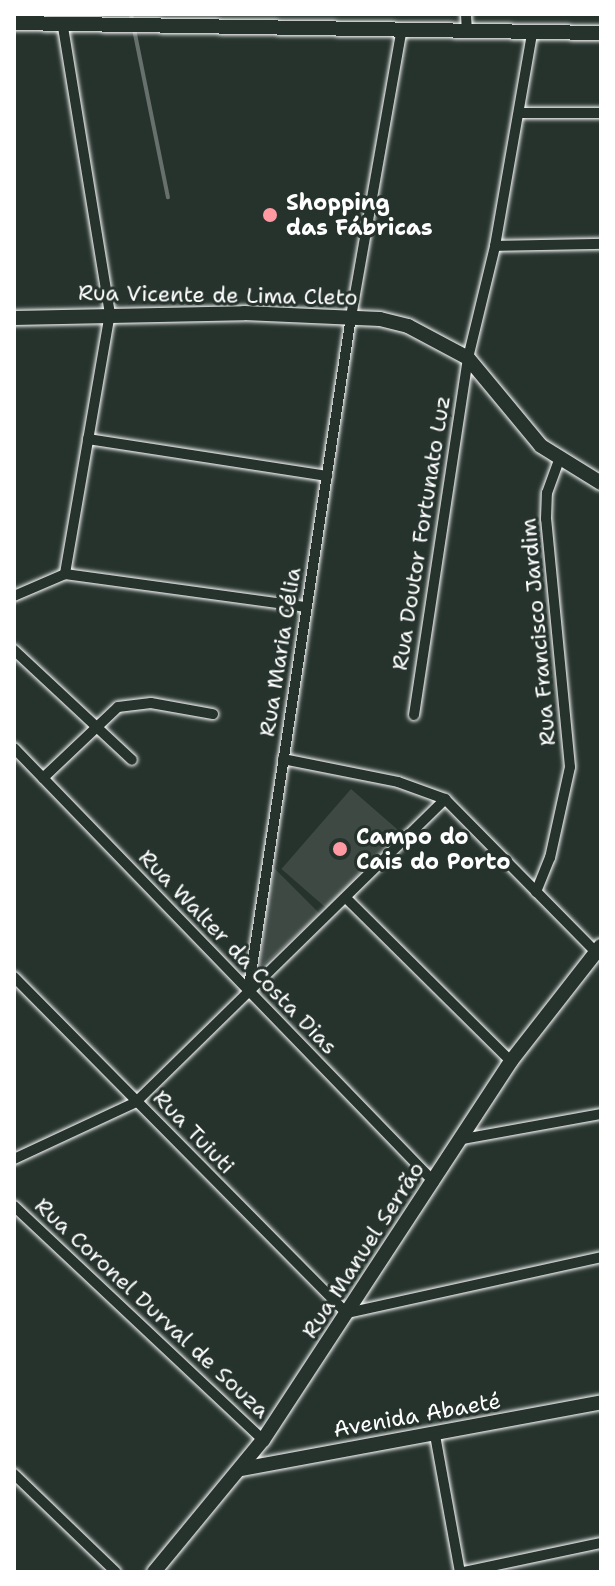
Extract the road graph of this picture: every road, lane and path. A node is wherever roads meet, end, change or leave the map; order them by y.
1 (466, 14) edge
2 (24, 20) edge
3 (170, 21) edge
4 (63, 27) junction
5 (401, 32) junction
6 (467, 32) junction
7 (532, 33) junction
8 (601, 33) edge
9 (521, 113) junction
10 (601, 113) edge
11 (601, 244) edge
12 (495, 246) junction
13 (110, 313) junction
14 (351, 317) junction
15 (14, 318) edge
16 (468, 358) junction
17 (88, 439) junction
18 (559, 460) junction
19 (327, 476) junction
20 (601, 483) edge
21 (65, 574) junction
22 (14, 596) edge
23 (307, 607) junction
24 (14, 650) edge
25 (213, 714) dead end
26 (414, 715) dead end
27 (97, 728) junction
28 (14, 748) edge
29 (283, 759) junction
30 (132, 760) dead end
31 (43, 778) junction
32 (445, 799) junction
33 (536, 892) junction
34 (346, 898) junction
35 (599, 951) edge
36 (14, 977) edge
37 (248, 993) junction
38 (511, 1061) junction
39 (136, 1102) junction
40 (601, 1114) edge
41 (463, 1139) junction
42 (14, 1159) edge
43 (434, 1182) junction
44 (14, 1206) edge
45 (601, 1257) edge
46 (347, 1313) junction
47 (601, 1402) edge
48 (435, 1435) junction
49 (263, 1440) junction
50 (241, 1469) junction
51 (14, 1474) edge
52 (601, 1543) edge
53 (116, 1572) edge
54 (154, 1572) edge
55 (462, 1572) edge

1 - 6 street
2 - 4 street
3 - 4 street
3 - 5 street
4 - 13 street
5 - 6 street
5 - 14 street, Rua Maria Célia
6 - 7 street
7 - 8 street
7 - 9 street, Rua Doutor Fortunato Luz
9 - 10 street
9 - 12 street, Rua Doutor Fortunato Luz
11 - 12 street
12 - 16 street, Rua Doutor Fortunato Luz
13 - 14 street, Rua Vicente de Lima Cleto
13 - 15 street, Rua Vicente de Lima Cleto
13 - 17 street
14 - 16 street, Rua Vicente de Lima Cleto
14 - 19 street, Rua Maria Célia
16 - 18 street, Rua Vicente de Lima Cleto
16 - 26 street, Rua Doutor Fortunato Luz
17 - 19 street
17 - 21 street
18 - 20 street, Rua Vicente de Lima Cleto
18 - 33 street, Rua Francisco Jardim
19 - 23 street, Rua Maria Célia
21 - 22 street
21 - 23 street
23 - 29 street, Rua Maria Célia
24 - 27 street
25 - 27 street
27 - 30 street
27 - 31 street
28 - 31 street, Rua Walter da Costa Dias
29 - 32 street
29 - 37 street, Rua Maria Célia
31 - 37 street, Rua Walter da Costa Dias
32 - 33 street
32 - 34 street
33 - 35 street
34 - 37 street
34 - 38 street
35 - 38 street, Rua Manuel Serrão
36 - 39 street, Rua Tuiuti
37 - 39 street
37 - 43 street, Rua Walter da Costa Dias
38 - 41 street, Rua Manuel Serrão
39 - 42 street
39 - 46 street, Rua Tuiuti
40 - 41 street
41 - 43 street, Rua Manuel Serrão
43 - 46 street, Rua Manuel Serrão
44 - 49 street, Rua Coronel Durval de Souza
45 - 46 street
46 - 49 street, Rua Manuel Serrão
47 - 48 street, Avenida Abaeté
48 - 50 street, Avenida Abaeté
48 - 55 street
49 - 50 street, Rua Manuel Serrão
50 - 54 street, Rua Manuel Serrão
51 - 53 street
52 - 55 street

